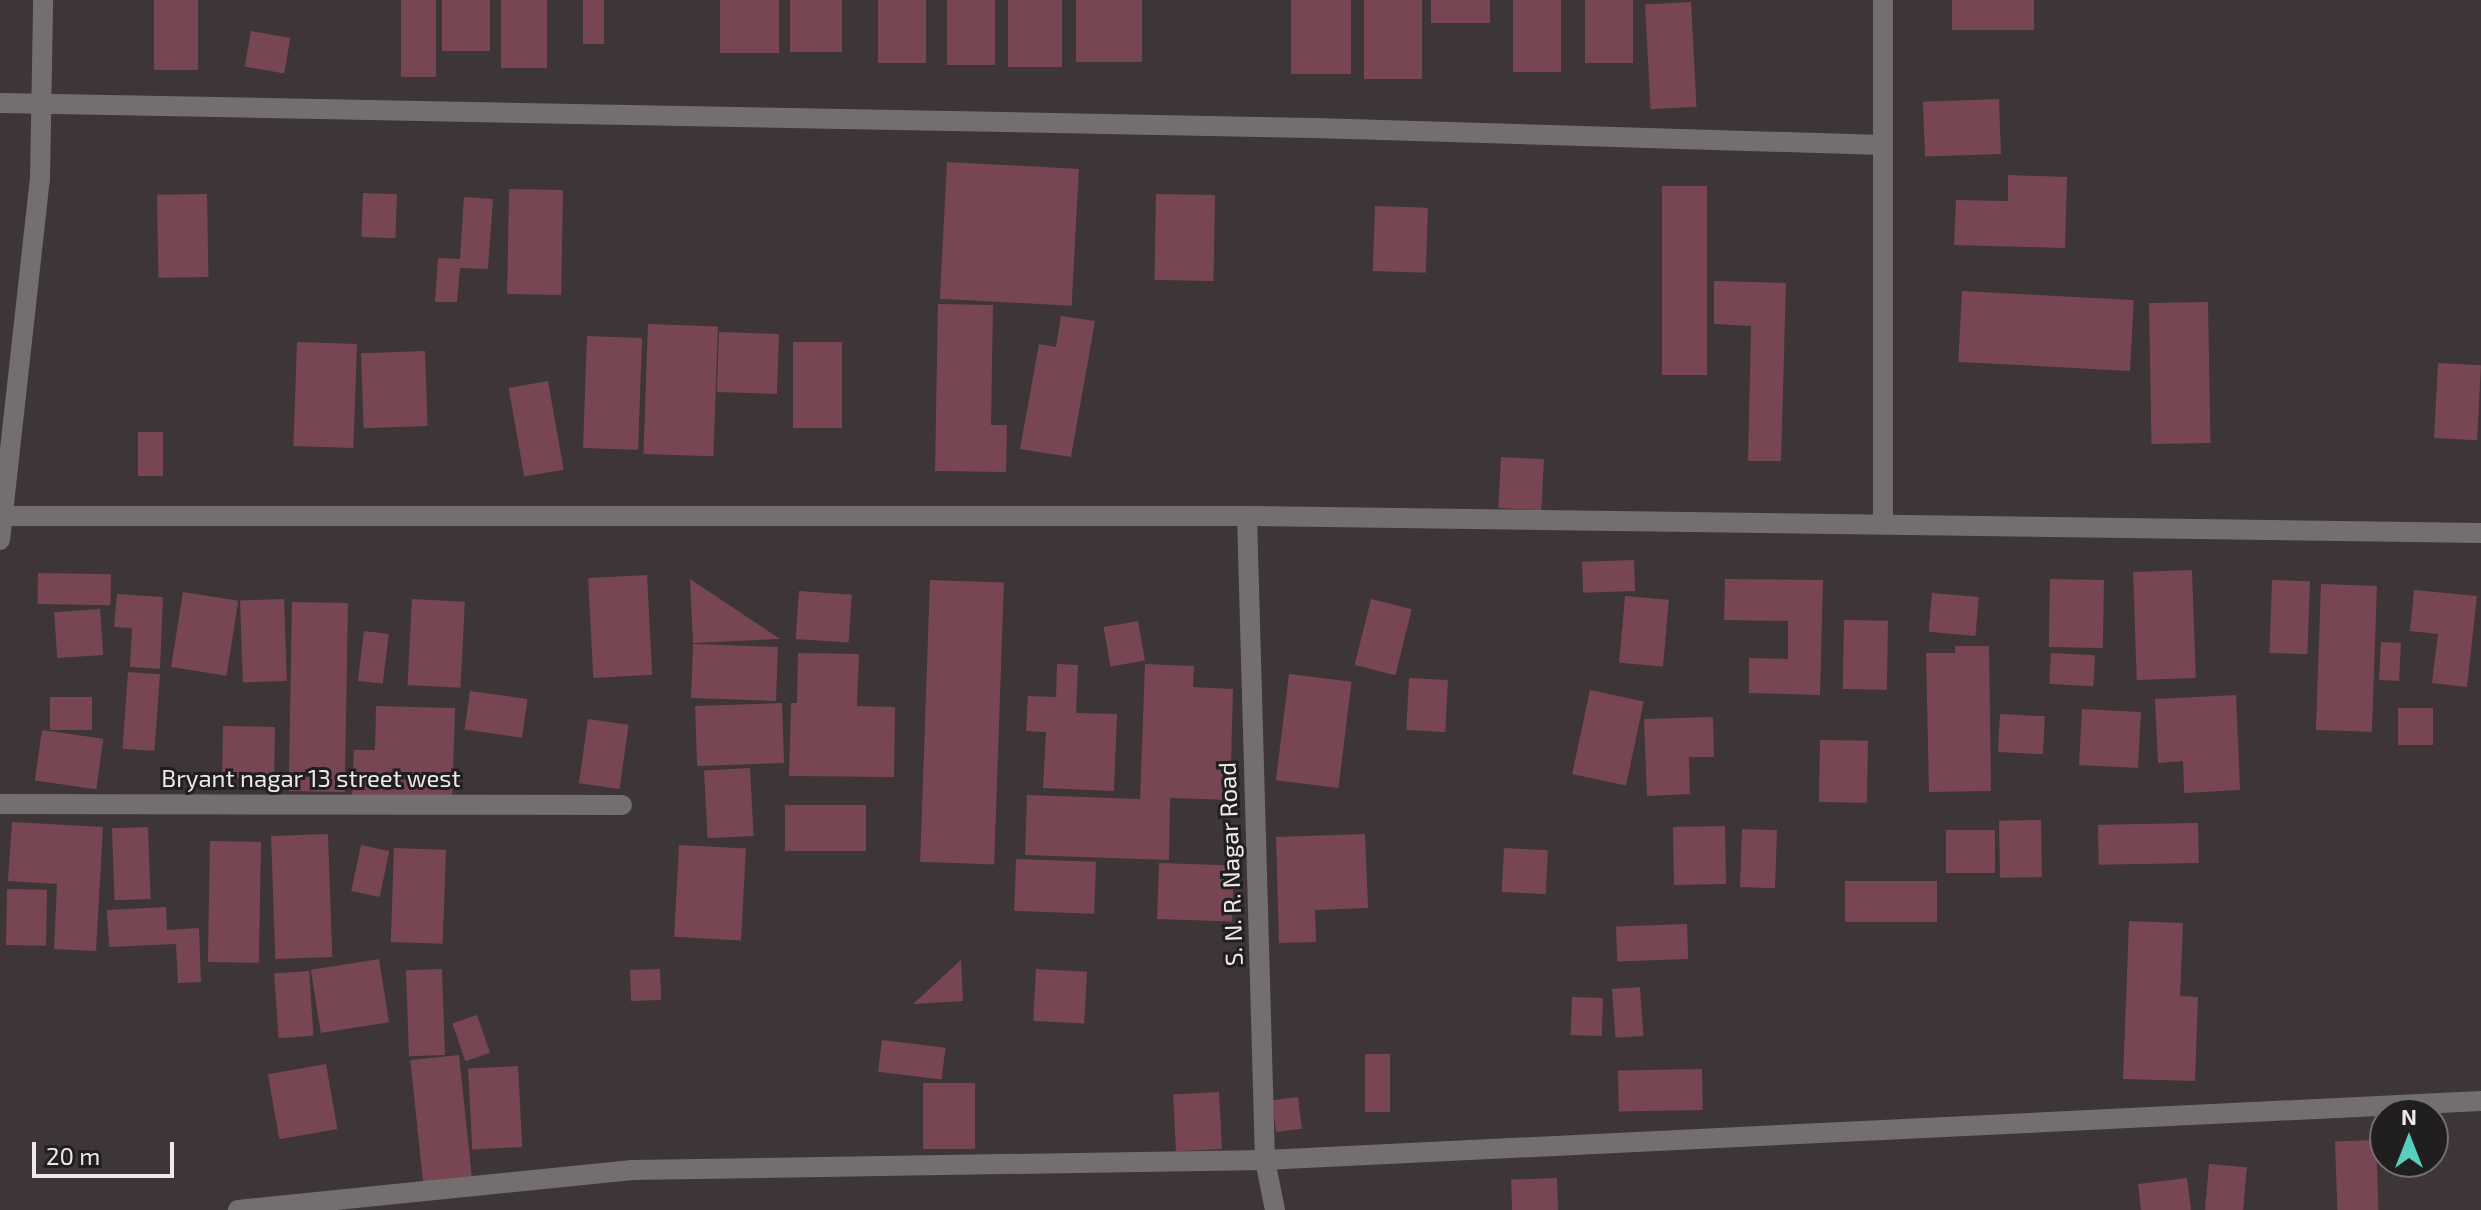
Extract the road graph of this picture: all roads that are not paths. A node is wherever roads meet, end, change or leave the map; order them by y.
1 (43, 0) edge
2 (1883, 0) edge
3 (0, 103) edge
4 (40, 103) junction
5 (1883, 145) junction
6 (1, 516) edge
7 (1247, 516) junction
8 (1883, 523) junction
9 (2481, 533) edge
10 (0, 540) edge
11 (0, 804) edge
12 (622, 805) dead end
13 (2481, 1101) edge
14 (1265, 1160) junction
15 (238, 1210) edge
16 (1275, 1210) edge

1 - 4 street
2 - 5 street
3 - 4 street
4 - 5 street
4 - 6 street
5 - 8 street
6 - 7 street
6 - 10 street
7 - 8 street
7 - 14 street, S. N. R. Nagar Road
8 - 9 street
11 - 12 street, Bryant nagar 13 street west
13 - 14 street
14 - 15 street
14 - 16 street, S. N. R. Nagar Road

